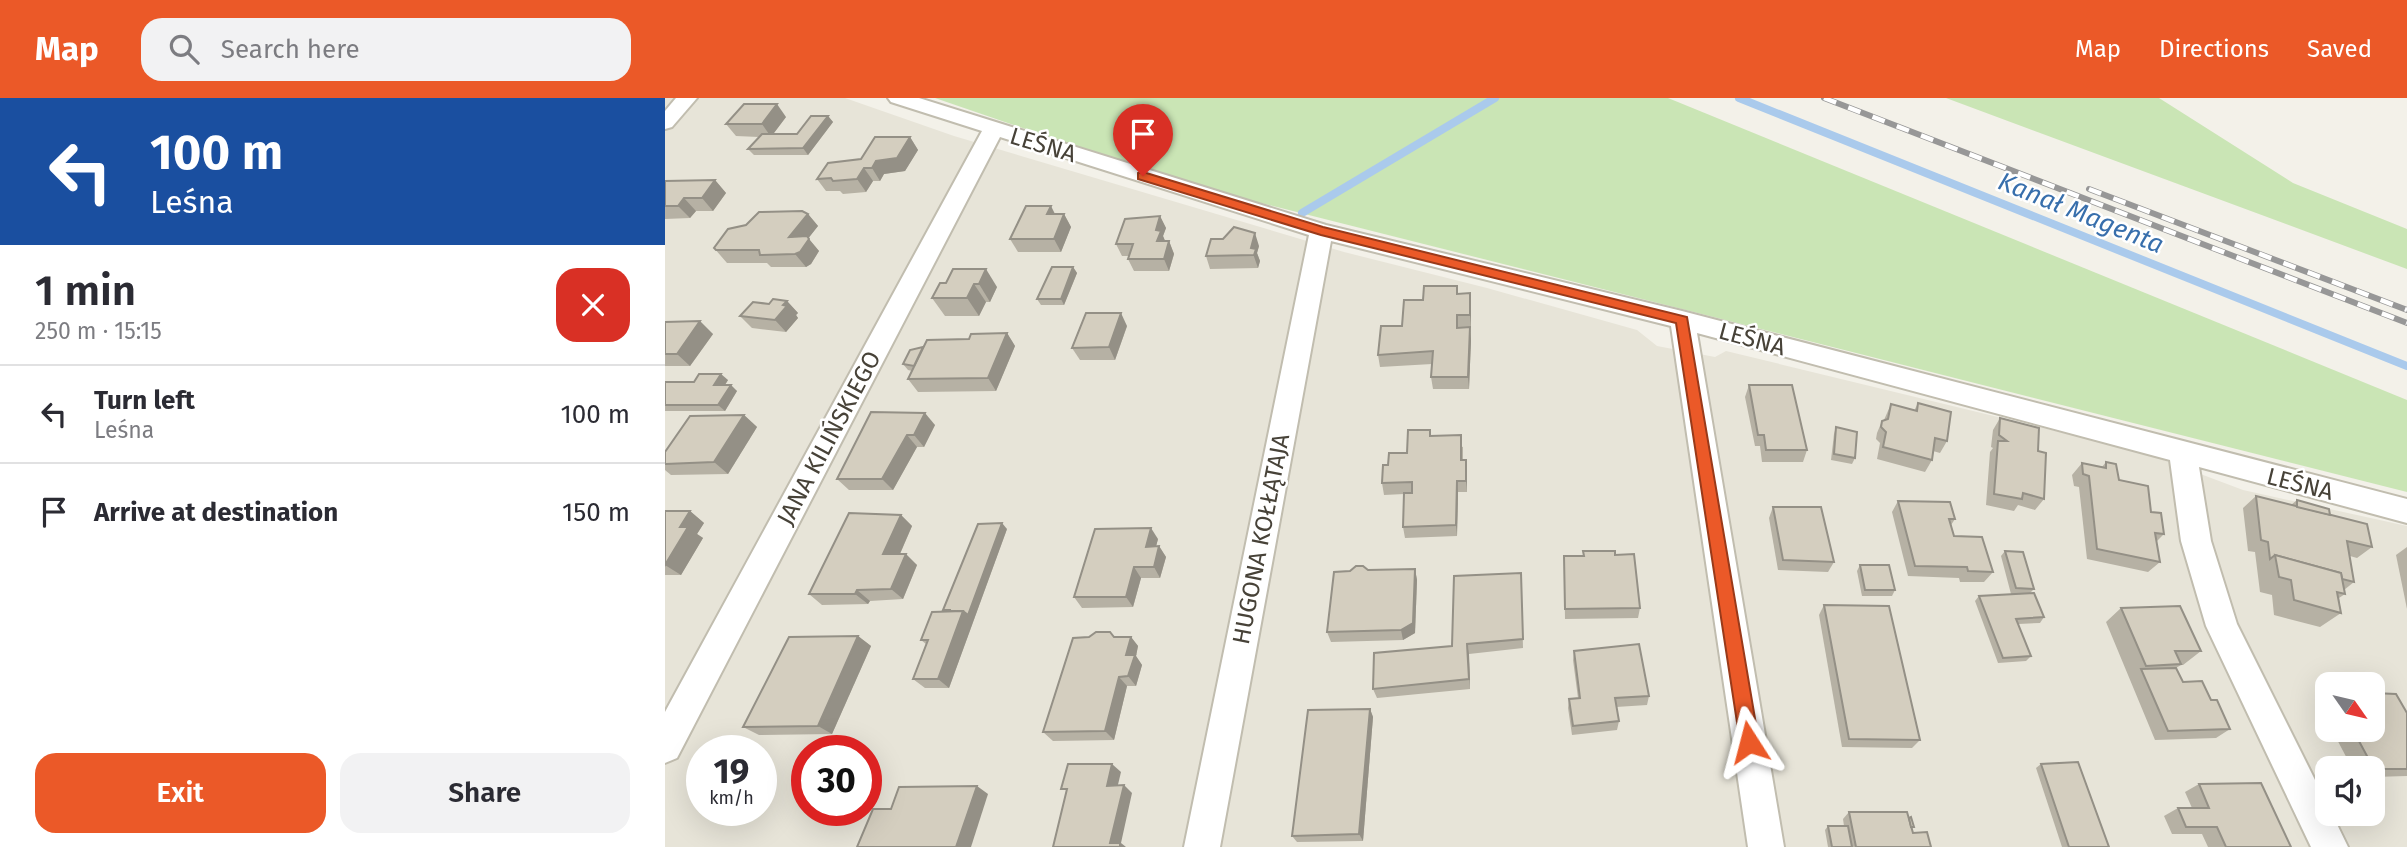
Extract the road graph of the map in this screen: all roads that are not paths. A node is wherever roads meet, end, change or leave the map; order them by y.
1 (687, 98) edge
2 (898, 98) edge
3 (665, 124) edge
4 (993, 130) junction
5 (1321, 231) junction
6 (1682, 320) junction
7 (2183, 454) junction
8 (2407, 511) edge
9 (665, 746) edge
10 (1202, 847) edge
11 (1766, 847) edge
12 (2330, 847) edge

1 - 3 street
2 - 4 street, LEŚNA
4 - 5 street, LEŚNA
4 - 9 street, JANA KILIŃSKIEGO
5 - 6 street, LEŚNA
5 - 10 street, HUGONA KOŁŁĄTAJA
6 - 7 street, LEŚNA
6 - 11 street
7 - 8 street, LEŚNA
7 - 12 street

